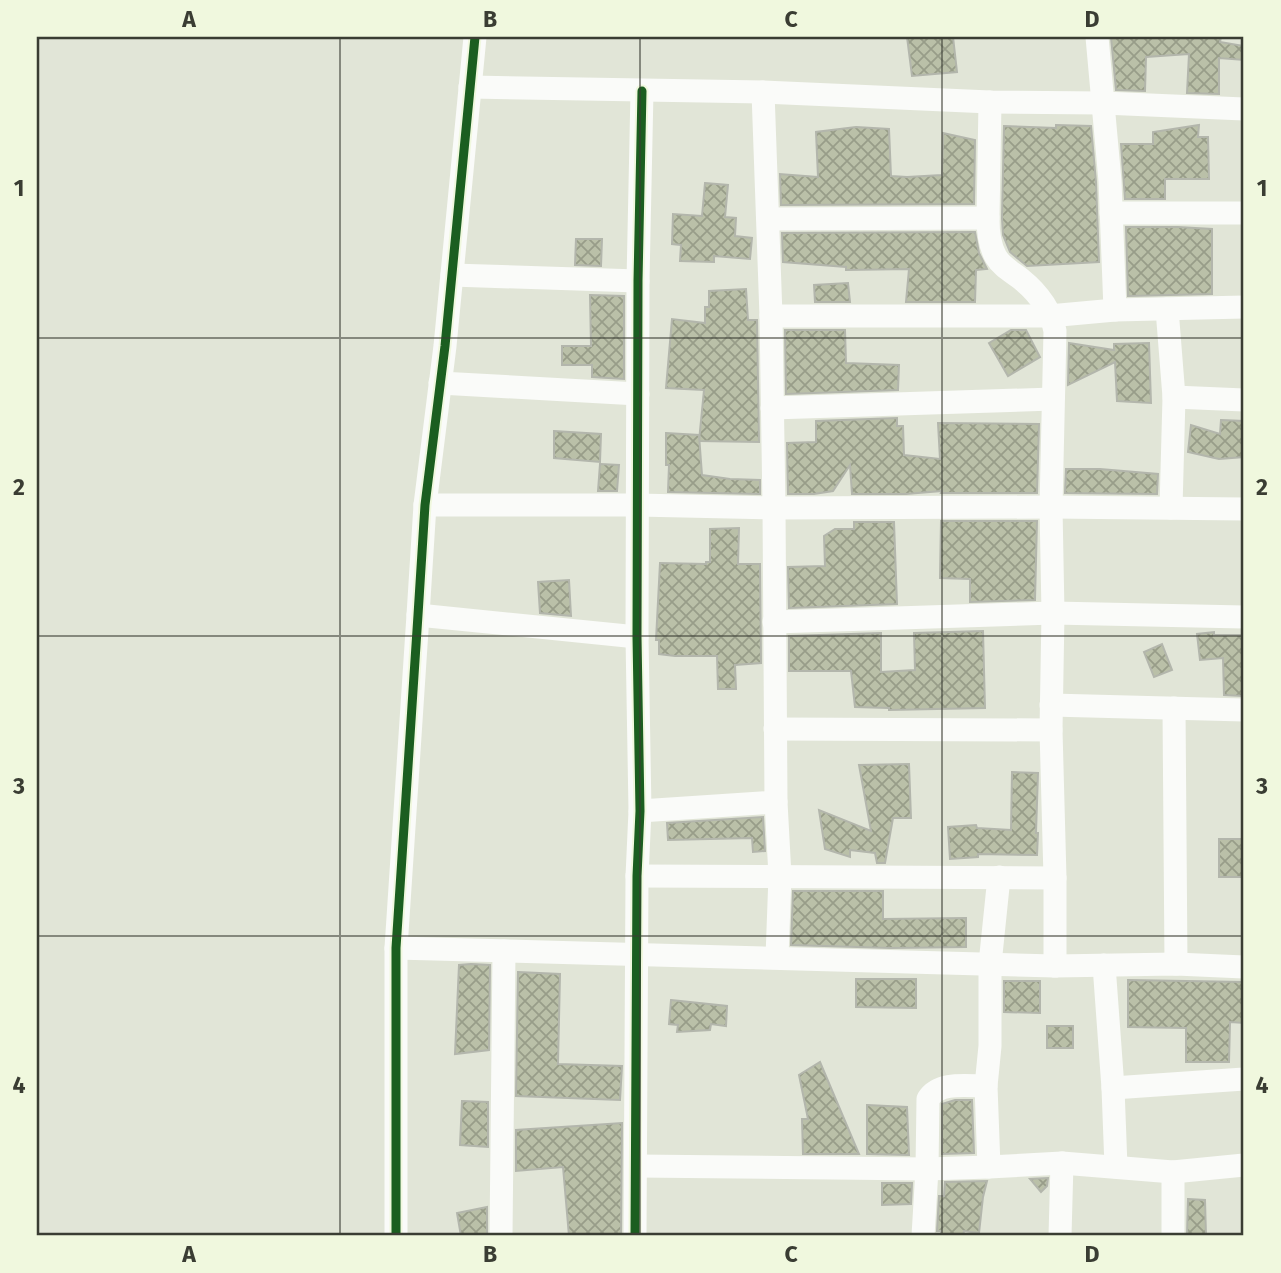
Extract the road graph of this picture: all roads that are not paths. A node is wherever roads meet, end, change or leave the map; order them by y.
1 (475, 37) edge
2 (1097, 37) edge
3 (470, 87) junction
4 (642, 90) junction
5 (763, 92) junction
6 (990, 102) junction
7 (1103, 103) junction
8 (1244, 109) edge
9 (1244, 212) edge
10 (1111, 213) junction
11 (988, 218) junction
12 (768, 219) junction
13 (452, 275) junction
14 (638, 281) junction
15 (1244, 307) edge
16 (1167, 309) junction
17 (1115, 310) junction
18 (771, 316) junction
19 (1049, 316) junction
20 (440, 383) junction
21 (638, 394) junction
22 (1174, 397) junction
23 (1053, 399) junction
24 (1244, 400) edge
25 (772, 408) junction
26 (425, 505) junction
27 (637, 505) junction
28 (1051, 507) junction
29 (774, 508) junction
30 (1171, 508) junction
31 (1244, 509) edge
32 (1053, 613) junction
33 (418, 615) junction
34 (1244, 617) edge
35 (775, 622) junction
36 (637, 638) junction
37 (1051, 705) junction
38 (1174, 708) junction
39 (1244, 710) edge
40 (775, 729) junction
41 (1051, 730) junction
42 (776, 802) junction
43 (640, 811) junction
44 (637, 876) junction
45 (780, 876) junction
46 (999, 877) junction
47 (1055, 878) junction
48 (396, 948) junction
49 (505, 951) junction
50 (637, 954) junction
51 (777, 957) junction
52 (990, 964) junction
53 (1176, 964) junction
54 (1104, 965) junction
55 (1055, 966) junction
56 (1244, 967) edge
57 (1244, 1079) edge
58 (986, 1086) junction
59 (1113, 1088) junction
60 (1062, 1163) junction
61 (1244, 1165) edge
62 (636, 1166) junction
63 (989, 1167) junction
64 (1116, 1167) junction
65 (927, 1169) junction
66 (1173, 1172) junction
67 (396, 1236) edge
68 (501, 1236) edge
69 (635, 1236) edge
70 (923, 1236) edge
71 (1060, 1236) edge
72 (1173, 1236) edge

1 - 3 street
2 - 7 street
3 - 4 street
3 - 13 street
4 - 5 street
4 - 14 street
5 - 6 street
5 - 12 street
6 - 7 street
6 - 11 street
7 - 8 street
7 - 10 street
9 - 10 street
10 - 17 street
11 - 12 street
11 - 19 street
12 - 18 street
13 - 14 street
13 - 20 street
14 - 21 street
15 - 16 street
16 - 17 street
16 - 22 street
17 - 19 street
18 - 19 street
18 - 25 street
19 - 23 street
20 - 21 street
20 - 26 street
21 - 27 street
22 - 24 street
22 - 30 street
23 - 25 street
23 - 28 street
25 - 29 street
26 - 27 street
26 - 33 street
27 - 29 street
27 - 36 street
28 - 29 street
28 - 30 street
28 - 32 street
29 - 35 street
30 - 31 street
32 - 34 street
32 - 35 street
32 - 37 street
33 - 36 street
33 - 48 street
35 - 40 street
36 - 43 street
37 - 38 street
37 - 41 street
38 - 39 street
38 - 53 street
40 - 41 street
40 - 42 street
41 - 47 street
42 - 43 street
42 - 45 street
43 - 44 street
44 - 45 street
44 - 50 street
45 - 46 street
45 - 51 street
46 - 47 street
46 - 52 street
47 - 55 street
48 - 49 street
48 - 67 street
49 - 50 street
49 - 68 street
50 - 51 street
50 - 62 street
51 - 52 street
52 - 55 street
52 - 58 street
53 - 54 street
53 - 56 street
54 - 55 street
54 - 59 street
57 - 59 street
58 - 63 street
58 - 65 street
59 - 64 street
60 - 63 street
60 - 64 street
60 - 71 street
61 - 66 street
62 - 65 street
62 - 69 street
63 - 65 street
64 - 66 street
65 - 70 street
66 - 72 street

